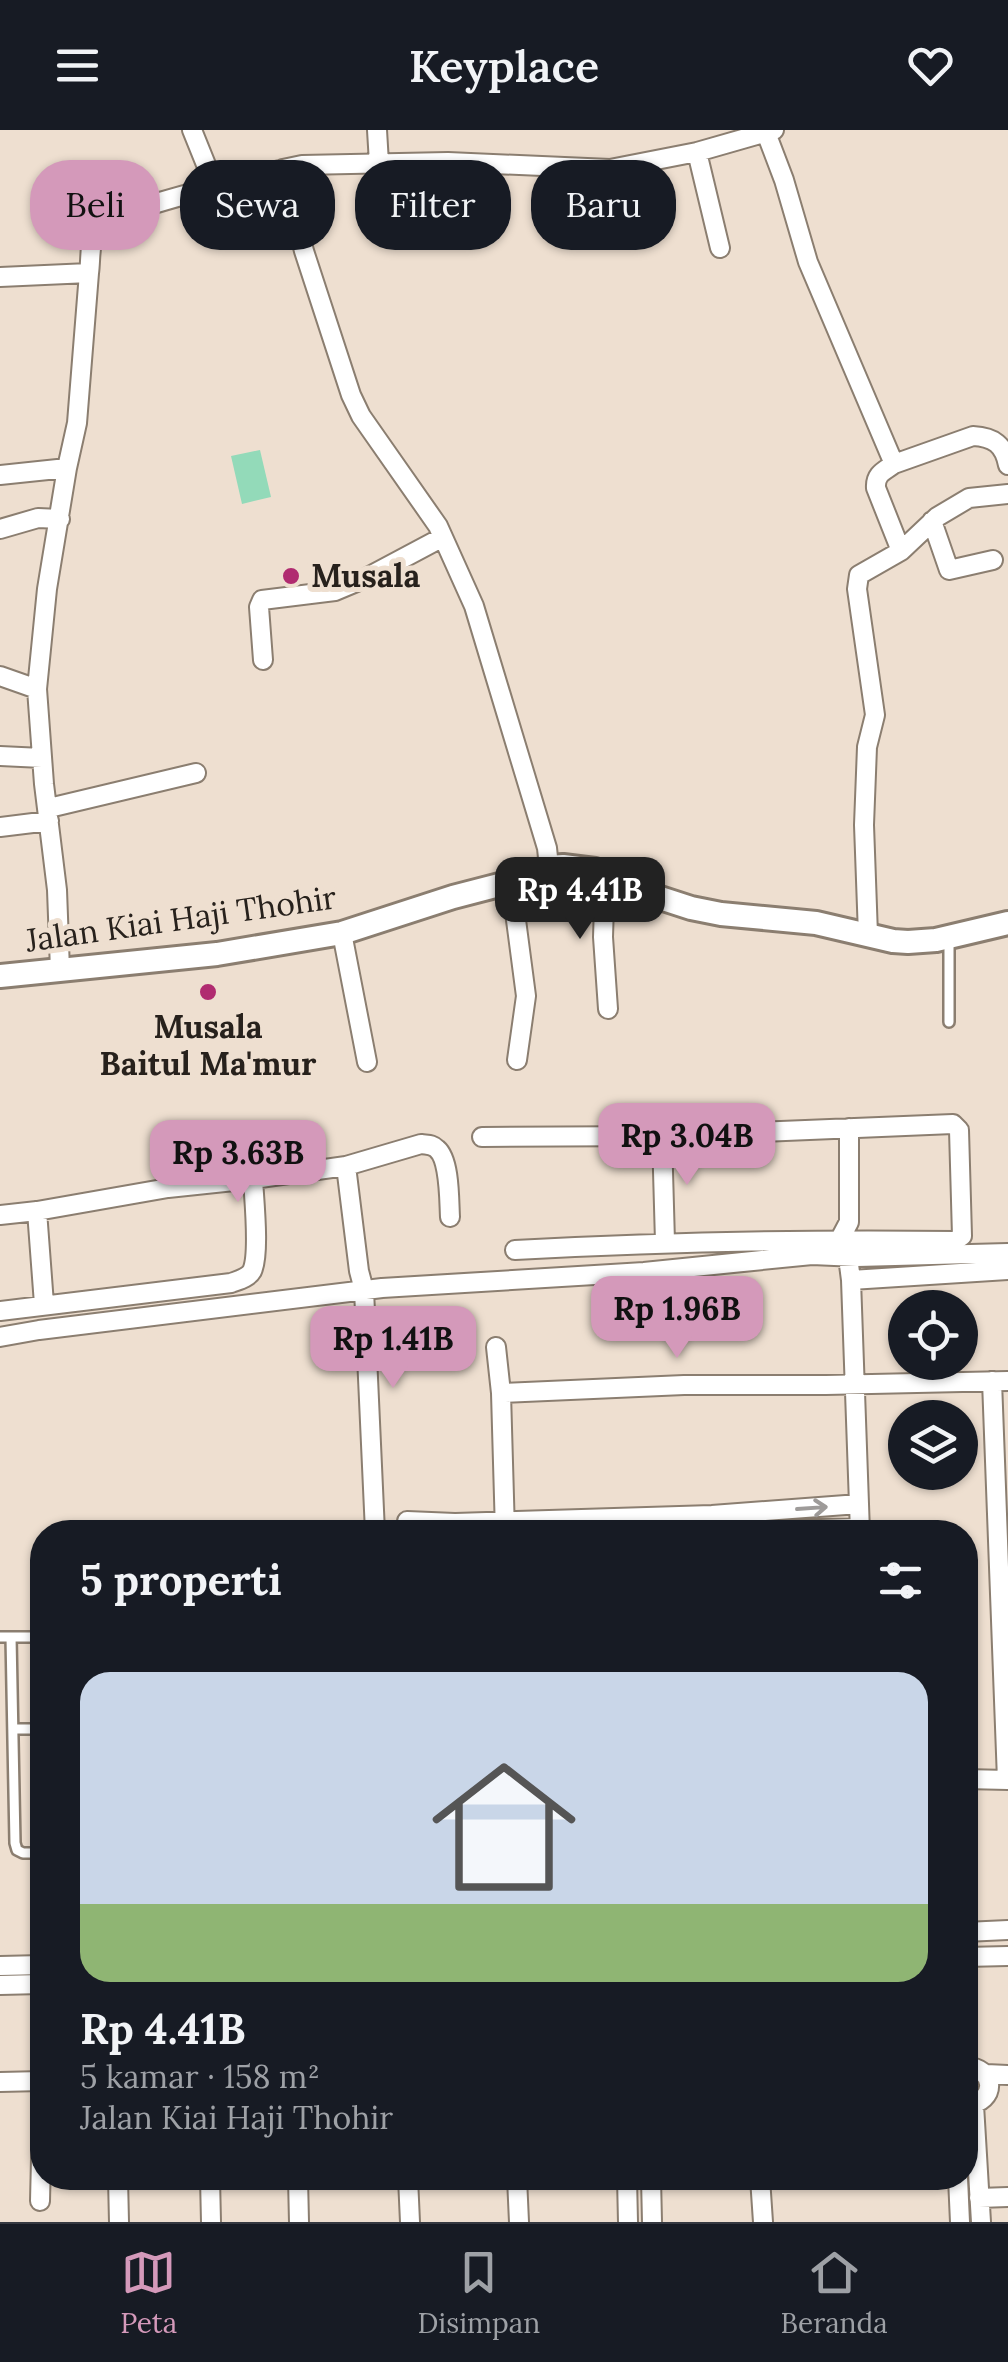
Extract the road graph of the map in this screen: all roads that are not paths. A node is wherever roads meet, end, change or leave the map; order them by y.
1 (192, 130) edge
2 (377, 130) edge
3 (768, 131) edge
4 (697, 152) junction
5 (204, 160) edge
6 (379, 160) edge
7 (511, 165) edge
8 (180, 197) edge
9 (720, 248) dead end
10 (304, 250) edge
11 (89, 273) junction
12 (0, 277) edge
13 (894, 464) junction
14 (1008, 465) edge
15 (67, 468) junction
16 (0, 475) edge
17 (1008, 494) edge
18 (60, 519) junction
19 (932, 522) junction
20 (0, 529) edge
21 (443, 536) junction
22 (901, 551) junction
23 (993, 560) dead end
24 (264, 660) dead end
25 (0, 676) edge
26 (37, 689) junction
27 (0, 756) edge
28 (42, 758) junction
29 (196, 772) dead end
30 (49, 815) junction
31 (0, 827) edge
32 (549, 868) junction
33 (605, 874) junction
34 (512, 882) junction
35 (1008, 923) edge
36 (342, 933) junction
37 (868, 936) junction
38 (949, 937) junction
39 (60, 970) junction
40 (0, 976) edge
41 (608, 1009) dead end
42 (949, 1022) dead end
43 (517, 1060) dead end
44 (367, 1062) dead end
45 (850, 1128) junction
46 (662, 1136) junction
47 (482, 1138) dead end
48 (346, 1166) junction
49 (253, 1179) junction
50 (38, 1212) junction
51 (0, 1215) edge
52 (450, 1217) dead end
53 (665, 1242) junction
54 (515, 1250) dead end
55 (849, 1250) junction
56 (1008, 1252) edge
57 (1008, 1270) edge
58 (851, 1280) junction
59 (364, 1290) junction
60 (44, 1304) junction
61 (0, 1311) edge
62 (0, 1337) edge
63 (496, 1347) dead end
64 (1000, 1381) edge
65 (855, 1384) junction
66 (501, 1393) junction
67 (860, 1504) junction
68 (374, 1520) edge
69 (505, 1520) edge
70 (756, 1520) edge
71 (860, 1520) edge
72 (6, 1637) edge
73 (30, 1729) edge
74 (13, 1730) junction
75 (978, 1779) edge
76 (1008, 1780) edge
77 (30, 1853) edge
78 (1008, 1930) edge
79 (978, 1931) edge
80 (1008, 1956) edge
81 (978, 1957) edge
82 (30, 1965) edge
83 (0, 1966) edge
84 (30, 1984) edge
85 (0, 1985) edge
86 (1008, 2075) edge
87 (30, 2081) edge
88 (0, 2082) edge
89 (978, 2094) edge
90 (1008, 2094) edge
91 (41, 2190) edge
92 (118, 2190) edge
93 (210, 2190) edge
94 (299, 2190) edge
95 (409, 2190) edge
96 (518, 2190) edge
97 (627, 2190) edge
98 (651, 2190) edge
99 (761, 2190) edge
100 (959, 2190) edge
101 (1008, 2196) edge
102 (980, 2198) junction
103 (40, 2202) dead end
104 (119, 2222) edge
105 (211, 2222) edge
106 (300, 2222) edge
107 (410, 2222) edge
108 (519, 2222) edge
109 (628, 2222) edge
110 (652, 2222) edge
111 (763, 2222) edge
112 (960, 2222) edge
113 (981, 2222) edge

1 - 5 street
2 - 6 street
3 - 4 street
3 - 13 street
4 - 7 street
4 - 9 street
8 - 11 street
10 - 21 street
11 - 12 street
11 - 15 street
13 - 14 street
13 - 22 street
15 - 16 street
15 - 18 street
17 - 19 street
18 - 20 street
18 - 26 street
19 - 22 street
19 - 23 street
21 - 24 street
21 - 32 street
22 - 37 street
25 - 26 street
26 - 28 street
27 - 28 street
28 - 30 street
29 - 30 street
30 - 31 street
30 - 39 street
32 - 33 street, Jalan Kiai Haji Thohir
32 - 34 street, Jalan Kiai Haji Thohir
33 - 37 street, Jalan Kiai Haji Thohir
33 - 41 street
34 - 36 street, Jalan Kiai Haji Thohir
34 - 43 street
35 - 38 street, Jalan Kiai Haji Thohir
36 - 39 street, Jalan Kiai Haji Thohir
36 - 44 street
37 - 38 street, Jalan Kiai Haji Thohir
38 - 42 lane
39 - 40 street, Jalan Kiai Haji Thohir
45 - 46 street
45 - 55 street
45 - 55 street
46 - 47 street
46 - 53 street
48 - 49 street
48 - 52 street
48 - 59 street
49 - 50 street
49 - 60 street
50 - 51 street
50 - 60 street
53 - 54 street
53 - 55 street
55 - 56 street
55 - 58 street
55 - 59 street
57 - 58 street
58 - 65 street
59 - 62 street
59 - 68 street
60 - 61 street
63 - 66 street
64 - 65 street
64 - 76 street
65 - 66 street
65 - 67 street
66 - 69 street
70 -> 67 street
67 - 71 street
72 - 74 lane
73 - 74 lane
74 - 77 lane
75 - 76 street
78 - 79 street
80 - 81 street
82 - 83 street
84 - 85 street
86 - 89 street
87 - 88 street
89 - 90 street
89 - 102 street
91 - 103 street
92 - 104 street
93 - 105 street
94 - 106 street
95 - 107 street
96 - 108 street
97 - 109 street
98 - 110 street
99 - 111 street
100 - 112 street
101 - 102 street
102 - 113 street

